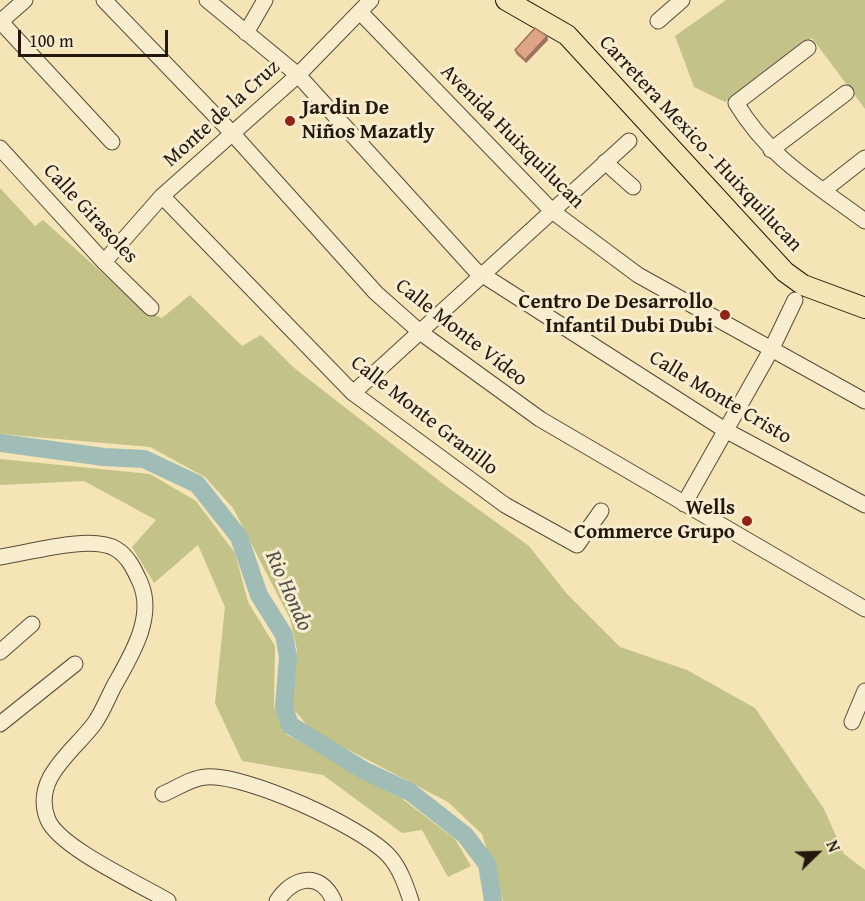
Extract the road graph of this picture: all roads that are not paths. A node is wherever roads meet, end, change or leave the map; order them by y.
1 (25, 0) edge
2 (104, 0) edge
3 (207, 0) edge
4 (265, 0) edge
5 (371, 0) edge
6 (506, 0) edge
7 (682, 0) edge
8 (360, 12) junction
9 (658, 21) dead end
10 (0, 22) edge
11 (246, 33) junction
12 (808, 48) dead end
13 (298, 75) junction
14 (846, 93) dead end
15 (232, 134) junction
16 (628, 141) dead end
17 (112, 142) dead end
18 (0, 148) edge
19 (771, 150) junction
20 (865, 158) edge
21 (605, 162) junction
22 (633, 187) dead end
23 (824, 190) junction
24 (162, 196) junction
25 (552, 211) junction
26 (865, 221) edge
27 (104, 262) junction
28 (482, 275) junction
29 (795, 300) dead end
30 (151, 308) dead end
31 (865, 308) edge
32 (420, 332) junction
33 (771, 350) junction
34 (353, 393) junction
35 (865, 401) edge
36 (725, 430) junction
37 (684, 504) junction
38 (865, 505) edge
39 (601, 511) dead end
40 (0, 557) edge
41 (865, 609) edge
42 (32, 624) dead end
43 (0, 652) edge
44 (75, 664) dead end
45 (863, 701) edge
46 (852, 722) dead end
47 (0, 724) edge
48 (164, 794) dead end
49 (168, 901) edge
50 (277, 901) edge
51 (334, 901) edge
52 (411, 901) edge

1 - 10 street
2 - 15 street, Calle Monte Vídeo
3 - 11 street, Calle Monte Cristo
4 - 11 street
5 - 8 street, Monte de la Cruz
6 - 31 main road, Carretera Mexico - Huixquilucan
7 - 9 street
8 - 13 street, Monte de la Cruz
8 - 25 street, Avenida Huixquilucan
10 - 17 street
11 - 13 street, Calle Monte Cristo
12 - 19 street
13 - 15 street, Monte de la Cruz
13 - 28 street, Calle Monte Cristo
14 - 19 street
15 - 24 street, Monte de la Cruz
15 - 32 street, Calle Monte Vídeo
16 - 21 street
18 - 27 street, Calle Girasoles
19 - 23 street
20 - 23 street
21 - 22 street
21 - 25 street
23 - 26 street
24 - 27 street, Monte de la Cruz
24 - 34 street, Calle Monte Granillo
25 - 28 street
25 - 33 street, Avenida Huixquilucan
27 - 30 street, Calle Girasoles
28 - 32 street
28 - 36 street, Calle Monte Cristo
29 - 33 street
32 - 34 street
32 - 37 street, Calle Monte Vídeo
33 - 35 street, Avenida Huixquilucan
33 - 36 street
34 - 39 street, Calle Monte Granillo
36 - 37 street
36 - 38 street, Calle Monte Cristo
37 - 41 street, Calle Monte Vídeo
40 - 49 street
42 - 43 street
44 - 47 street
45 - 46 street
48 - 52 street
50 - 51 street

